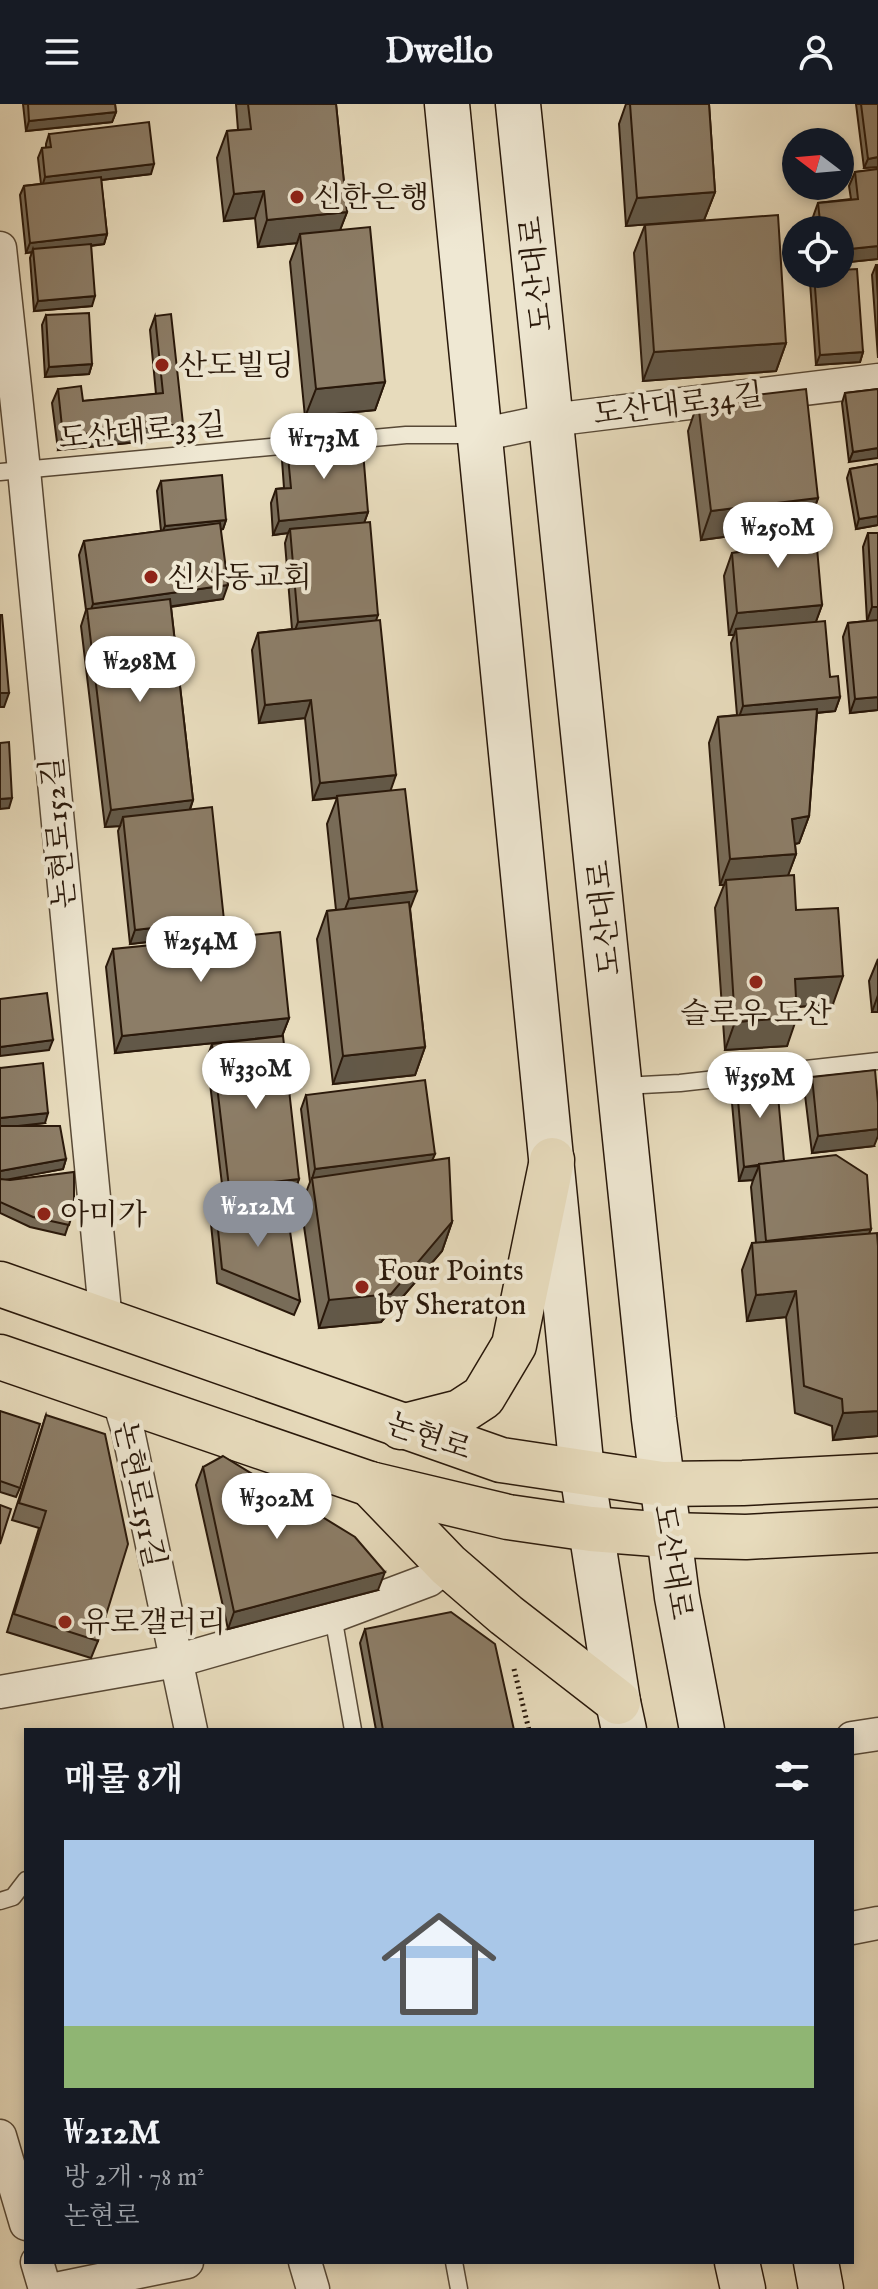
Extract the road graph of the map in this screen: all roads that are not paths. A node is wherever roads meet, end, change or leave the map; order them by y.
1 (447, 104) edge
2 (518, 104) edge
3 (0, 248) edge
4 (878, 380) edge
5 (551, 420) junction
6 (480, 435) junction
7 (12, 471) edge
8 (878, 1061) edge
9 (621, 1086) junction
10 (552, 1160) junction
11 (0, 1284) edge
12 (106, 1322) junction
13 (0, 1357) edge
14 (118, 1398) junction
15 (401, 1427) junction
16 (582, 1472) junction
17 (878, 1476) edge
18 (370, 1484) junction
19 (662, 1484) junction
20 (591, 1529) junction
21 (878, 1530) edge
22 (668, 1535) junction
23 (448, 1565) junction
24 (333, 1616) junction
25 (176, 1661) junction
26 (0, 1692) edge
27 (621, 1716) edge
28 (191, 1728) edge
29 (353, 1728) edge
30 (702, 1728) edge
31 (878, 1734) edge
32 (854, 1738) edge
33 (24, 1883) edge
34 (0, 1901) edge
35 (878, 1923) edge
36 (854, 1928) edge
37 (0, 2136) edge
38 (24, 2217) edge
39 (38, 2264) edge
40 (177, 2264) edge
41 (306, 2264) edge
42 (454, 2264) edge
43 (737, 2264) edge
44 (816, 2264) edge
45 (45, 2289) edge
46 (56, 2289) edge
47 (313, 2289) edge
48 (459, 2289) edge
49 (743, 2289) edge
50 (821, 2289) edge

1 - 6 main road
2 - 5 main road, 도산대로
3 - 7 street, 논현로152길
4 - 5 street, 도산대로34길
5 - 6 street, 도산대로34길
5 - 9 main road, 도산대로
6 - 7 lane, 도산대로33길
6 - 10 main road
7 - 12 street, 논현로152길
8 - 9 lane
9 - 19 main road, 도산대로
10 - 15 main road
10 - 16 main road
11 - 12 main road, 논현로
12 - 15 main road, 논현로
13 - 14 main road, 논현로
14 - 18 main road, 논현로
14 - 25 street, 논현로151길
15 - 16 main road, 논현로
16 - 19 main road, 논현로
16 - 20 main road
17 - 19 main road, 논현로
18 - 20 main road, 논현로
18 - 23 main road
19 - 22 main road, 도산대로
20 - 22 main road, 논현로
20 - 27 main road
21 - 22 main road, 논현로
22 - 30 main road, 도산대로
23 - 24 street
23 - 27 main road
24 - 25 street
24 - 29 lane
25 - 26 street
25 - 28 street, 논현로151길
31 - 32 street
33 - 34 lane
35 - 36 street
37 - 38 street
39 - 45 street
40 - 46 street
41 - 47 street
42 - 48 lane
43 - 49 main road
44 - 50 main road

